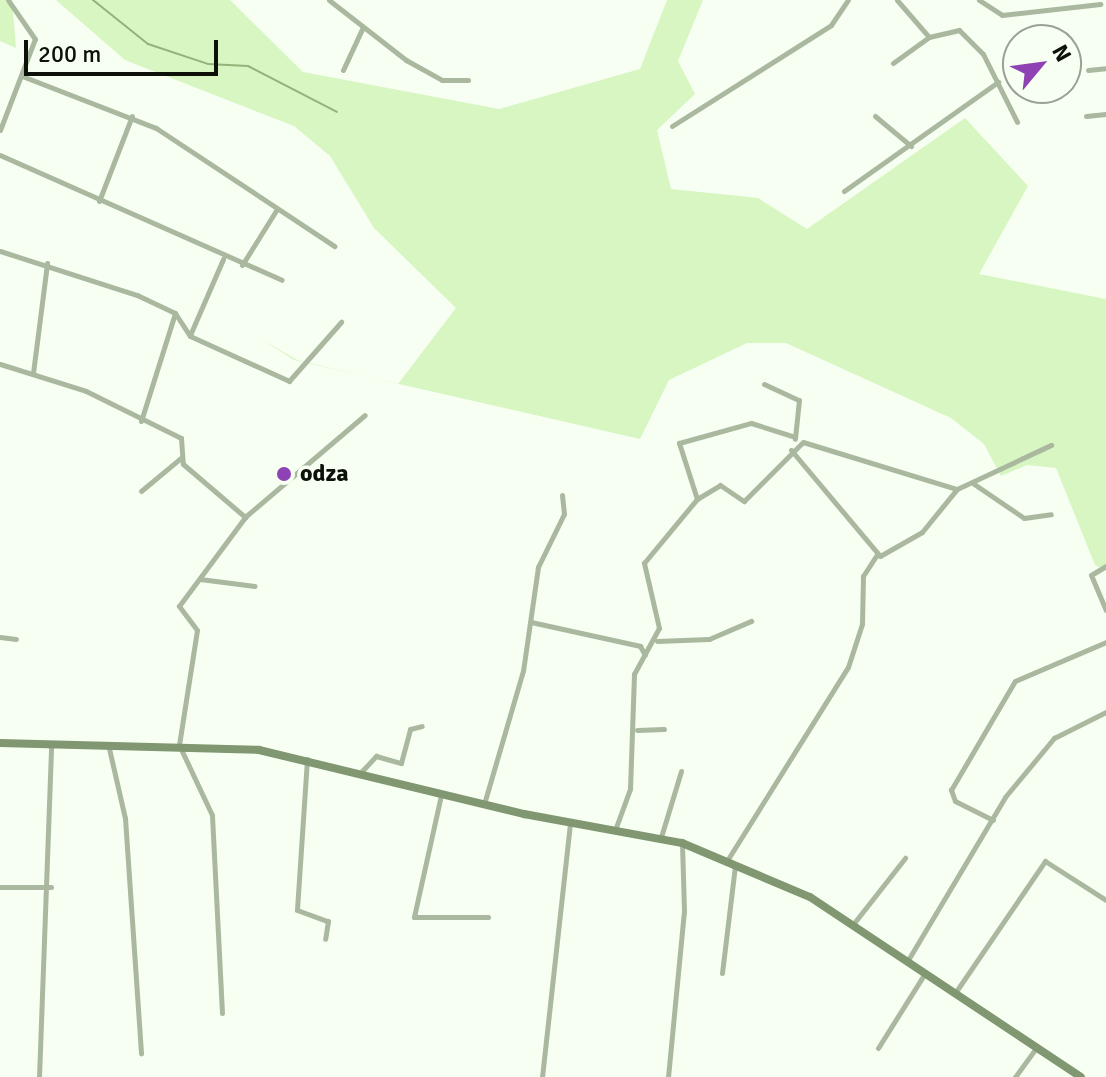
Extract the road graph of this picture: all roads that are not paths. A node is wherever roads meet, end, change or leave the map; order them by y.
1 (8, 0) edge
2 (329, 0) edge
3 (848, 0) edge
4 (897, 0) edge
5 (979, 0) edge
6 (1100, 4) dead end
7 (363, 27) junction
8 (929, 37) junction
9 (893, 63) dead end
10 (1106, 68) edge
11 (343, 70) dead end
12 (1088, 70) dead end
13 (22, 76) junction
14 (468, 80) dead end
15 (998, 82) junction
16 (1106, 114) edge
17 (132, 116) junction
18 (875, 116) dead end
19 (1086, 116) dead end
20 (1017, 122) dead end
21 (672, 126) dead end
22 (0, 130) edge
23 (911, 146) junction
24 (0, 155) edge
25 (844, 191) dead end
26 (99, 201) junction
27 (277, 209) junction
28 (334, 246) dead end
29 (0, 251) edge
30 (223, 259) junction
31 (47, 263) junction
32 (242, 265) junction
33 (282, 280) dead end
34 (175, 313) junction
35 (341, 322) dead end
36 (190, 336) junction
37 (0, 364) edge
38 (33, 373) junction
39 (764, 384) dead end
40 (365, 415) dead end
41 (141, 421) junction
42 (793, 444) junction
43 (1051, 445) dead end
44 (182, 457) junction
45 (973, 484) junction
46 (957, 489) junction
47 (141, 491) dead end
48 (562, 495) dead end
49 (697, 499) junction
50 (1051, 514) dead end
51 (245, 517) junction
52 (876, 556) junction
53 (1106, 566) edge
54 (200, 579) junction
55 (255, 586) dead end
56 (1106, 610) edge
57 (751, 621) dead end
58 (531, 622) junction
59 (0, 637) edge
60 (16, 639) dead end
61 (657, 641) junction
62 (1106, 642) edge
63 (645, 655) junction
64 (1106, 712) edge
65 (422, 726) dead end
66 (664, 729) dead end
67 (636, 730) junction
68 (0, 743) edge
69 (51, 743) junction
70 (108, 743) junction
71 (179, 745) junction
72 (307, 758) junction
73 (362, 771) junction
74 (681, 771) dead end
75 (441, 795) junction
76 (484, 805) junction
77 (993, 820) junction
78 (570, 822) junction
79 (615, 830) junction
80 (661, 837) junction
81 (682, 843) junction
82 (905, 858) dead end
83 (732, 860) junction
84 (0, 887) edge
85 (51, 887) junction
86 (1106, 900) edge
87 (488, 917) dead end
88 (854, 923) junction
89 (325, 939) dead end
90 (908, 960) junction
91 (722, 973) dead end
92 (926, 973) junction
93 (955, 993) junction
94 (222, 1013) dead end
95 (1037, 1047) junction
96 (878, 1048) dead end
97 (141, 1053) dead end
98 (39, 1077) edge
99 (542, 1077) edge
100 (668, 1077) edge
101 (1015, 1077) edge
102 (1081, 1077) edge

1 - 13 street
2 - 7 street
3 - 21 street
4 - 8 street
5 - 6 street
7 - 11 street
7 - 14 street
8 - 9 street
8 - 15 street
10 - 12 street
13 - 17 street
13 - 22 street
15 - 20 street
15 - 23 street
16 - 19 street
17 - 26 street
17 - 27 street
18 - 23 street
23 - 25 street
24 - 26 street
26 - 30 street
27 - 28 street
27 - 32 street
29 - 31 street
30 - 32 street
30 - 36 street
31 - 34 street
31 - 38 street
32 - 33 street
34 - 36 street
34 - 41 street
35 - 36 street
37 - 38 street
38 - 41 street
39 - 42 street
40 - 51 street
41 - 44 street
42 - 46 street
42 - 49 street
42 - 49 street
42 - 52 street
43 - 45 street
44 - 47 street
44 - 51 street
45 - 46 street
45 - 50 street
46 - 52 street
48 - 58 street
49 - 61 street
51 - 54 street
52 - 83 street
53 - 56 street
54 - 55 street
54 - 71 street
57 - 61 street
58 - 63 street
58 - 76 street
59 - 60 street
61 - 63 street
62 - 77 street
63 - 67 street
64 - 77 street
65 - 73 street
66 - 67 street
67 - 79 street
68 - 69 street
69 - 70 street
69 - 85 street
70 - 71 street
70 - 97 street
71 - 72 street
71 - 94 street
72 - 73 street
72 - 89 street
73 - 75 street
74 - 80 street
75 - 76 street
75 - 87 street
76 - 78 street
77 - 90 street
78 - 79 street
78 - 99 street
79 - 80 street
80 - 81 street
81 - 83 street
81 - 100 street
82 - 88 street
83 - 88 street
83 - 91 street
84 - 85 street
85 - 98 street
86 - 93 street
88 - 90 street
90 - 92 street
92 - 93 street
92 - 96 street
93 - 95 street
95 - 101 street
95 - 102 street

